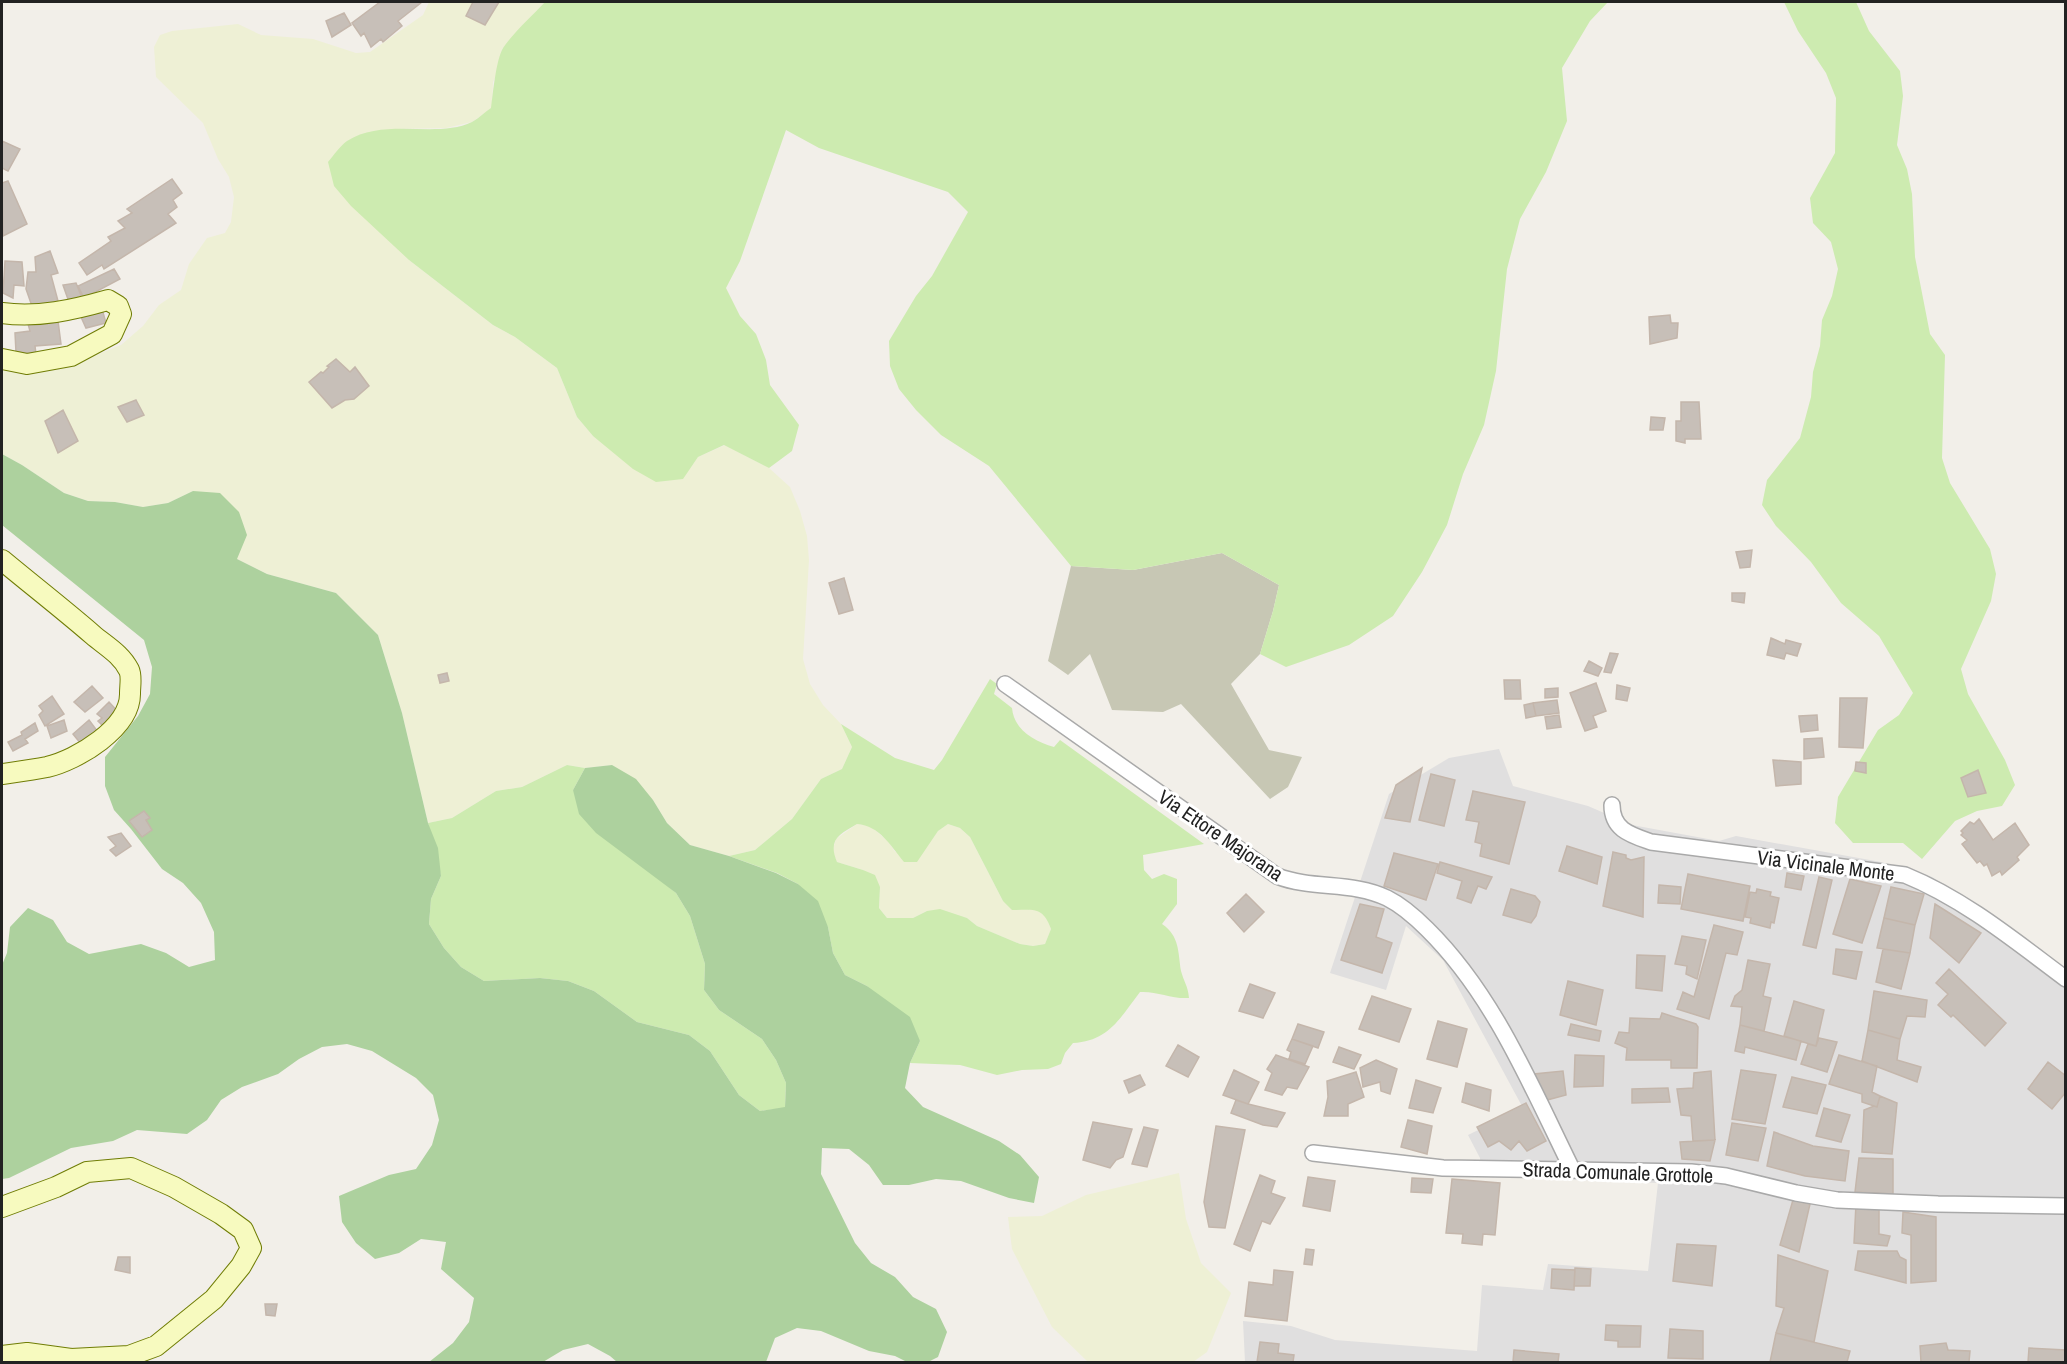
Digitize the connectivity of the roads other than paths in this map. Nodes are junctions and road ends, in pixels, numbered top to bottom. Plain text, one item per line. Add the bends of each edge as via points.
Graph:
1 (2, 313) edge
2 (2, 359) edge
3 (2, 560) edge
4 (1005, 684) dead end
5 (2, 774) edge
6 (1612, 805) dead end
7 (2066, 979) edge
8 (1313, 1153) dead end
9 (1572, 1169) junction
10 (2066, 1206) edge
11 (2, 1207) edge
12 (2, 1356) edge

1 - 2 street via 33,315 108,300 118,306 121,314 112,334 71,356 27,364
3 - 5 street via 115,651 130,671 130,700 122,719 110,731 76,756 48,767
4 - 9 street, Via Ettore Majorana via 1277,876 1291,882 1366,890 1404,908 1465,970 1512,1048
6 - 7 street, Via Vicinale Monte via 1612,815 1619,827 1652,842 1905,875 1938,890
8 - 9 street, Strada Comunale Grottole via 1443,1168
9 - 10 street, Strada Comunale Grottole via 1734,1177 1837,1200
11 - 12 street via 87,1172 131,1168 221,1214 243,1230 251,1248 214,1299 156,1346 129,1356

